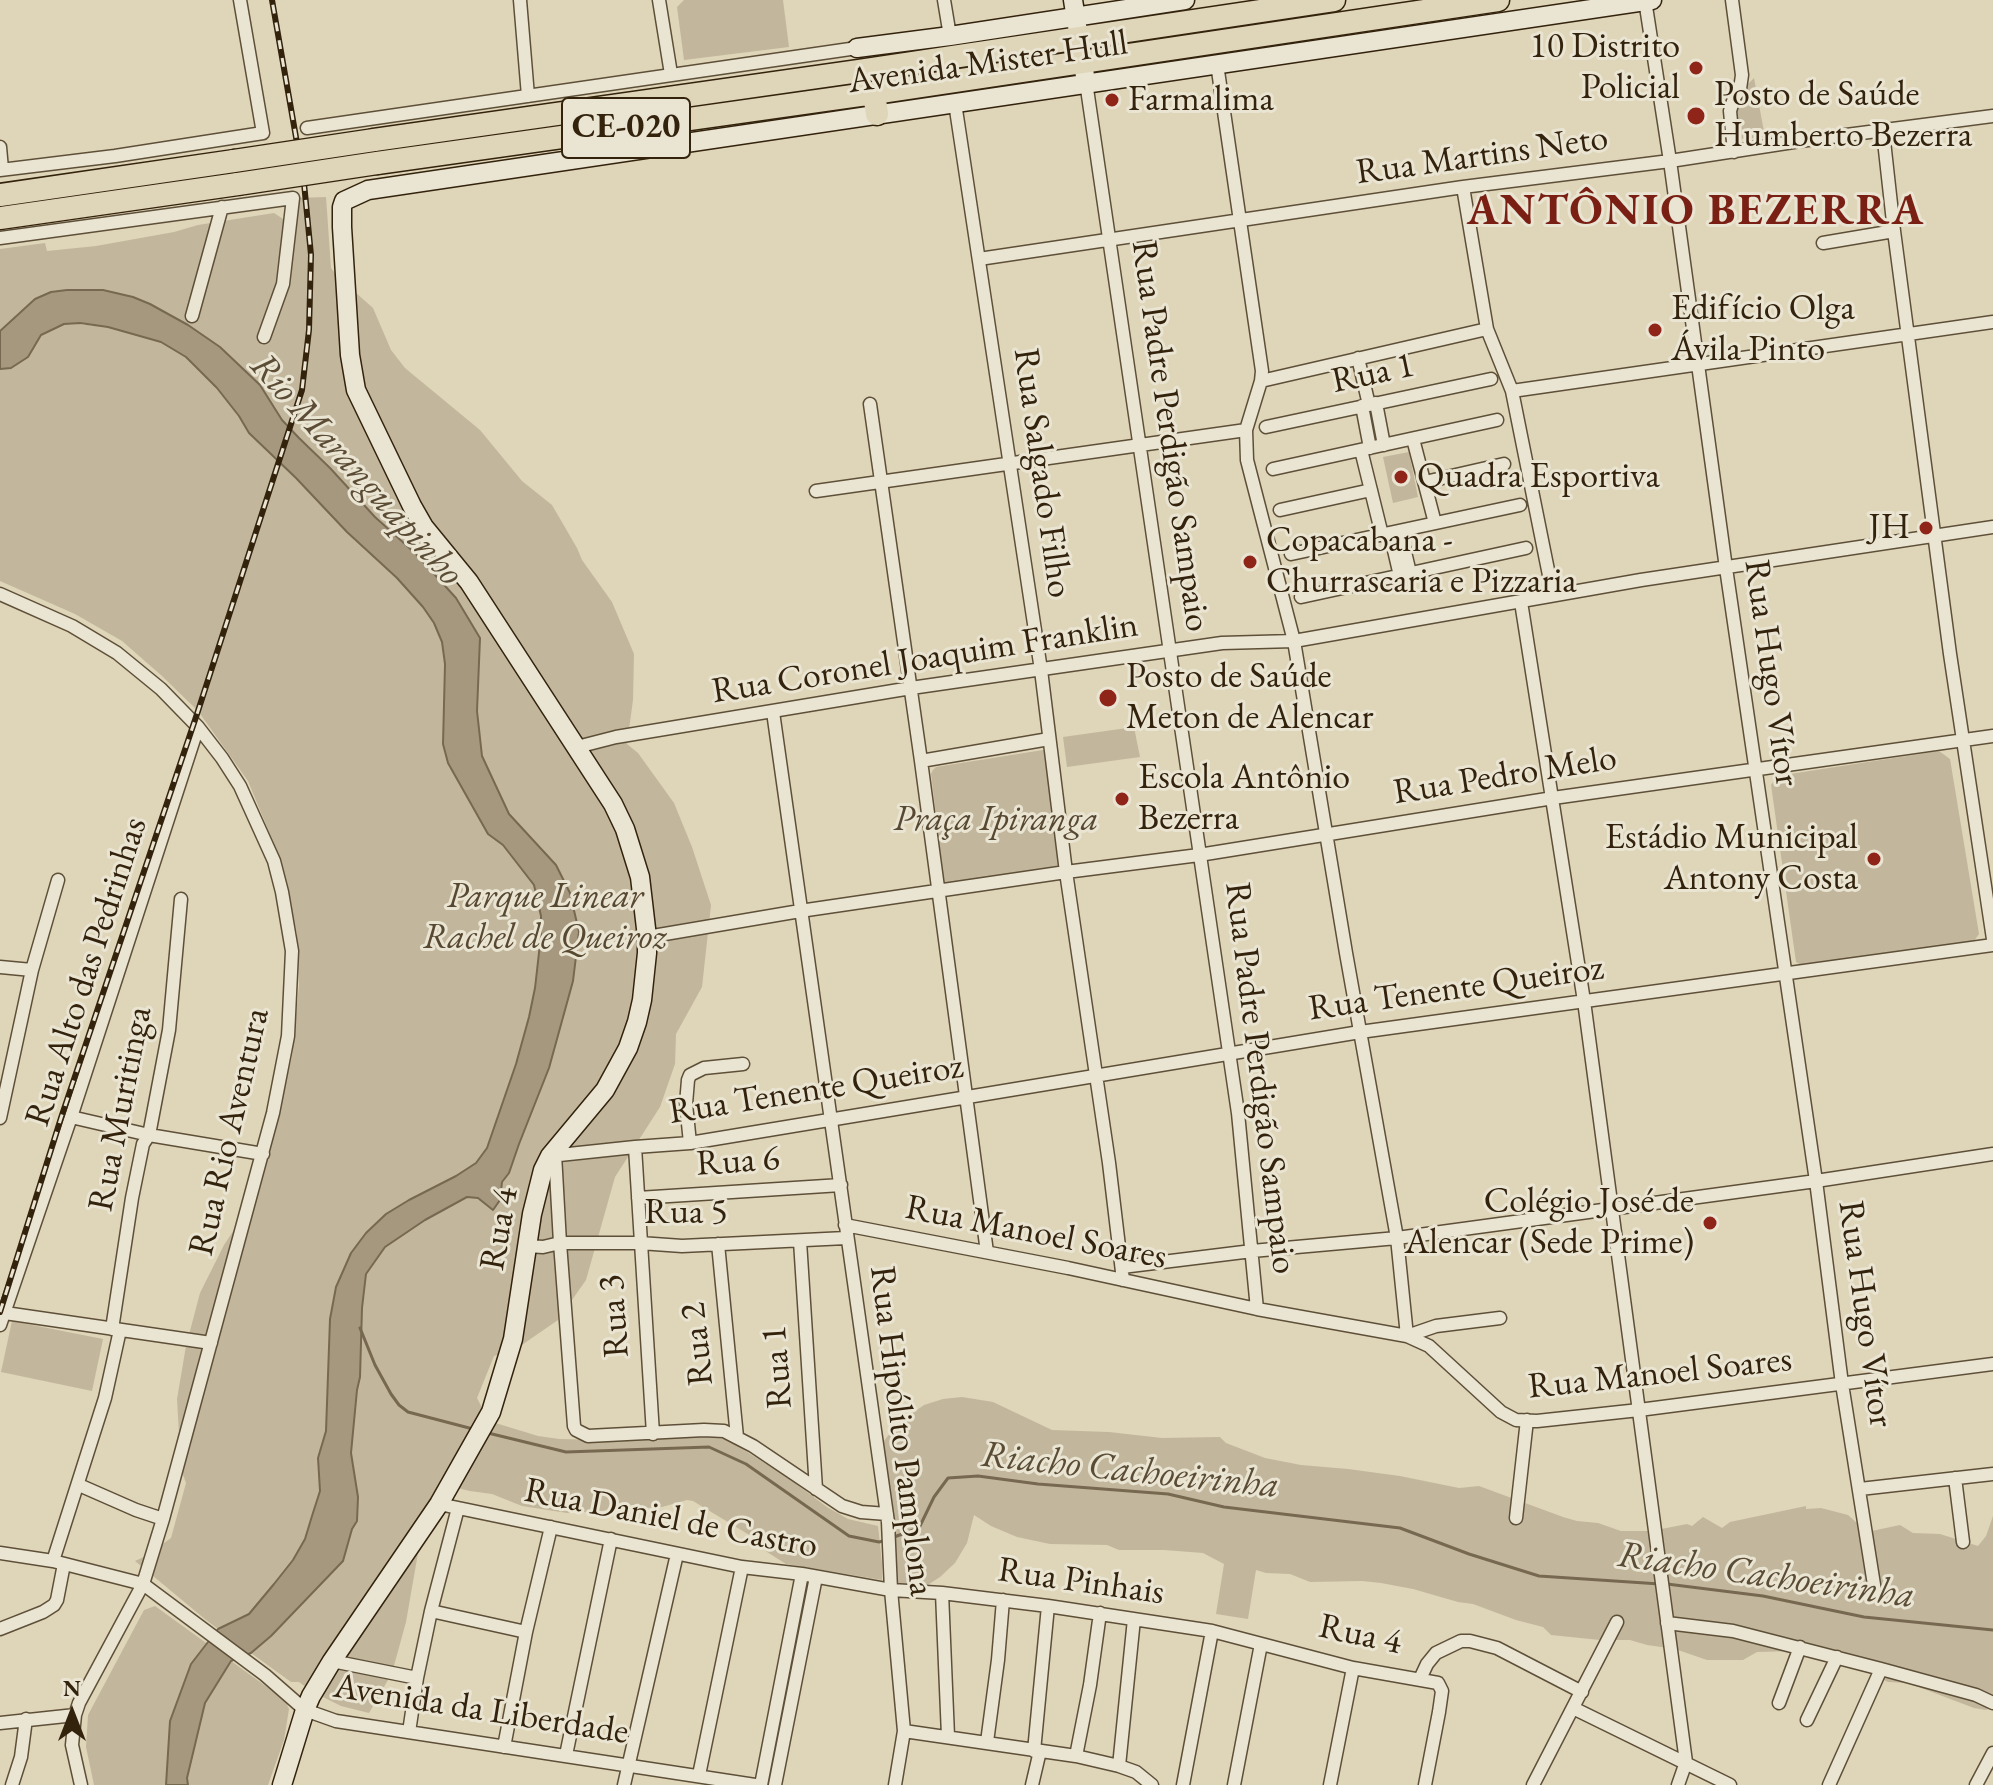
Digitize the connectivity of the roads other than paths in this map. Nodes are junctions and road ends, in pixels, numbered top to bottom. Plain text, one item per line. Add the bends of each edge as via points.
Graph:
1 (240, 0) edge
2 (520, 0) edge
3 (659, 0) edge
4 (944, 0) edge
5 (1185, 0) edge
6 (1334, 0) edge
7 (1498, 0) edge
8 (1646, 0) edge
9 (1652, 0) edge
10 (1732, 0) edge
11 (1209, 9) edge
12 (1076, 18) edge
13 (950, 36) junction
14 (1214, 41) junction
15 (858, 59) junction
16 (1217, 64) junction
17 (1084, 72) junction
18 (671, 74) junction
19 (528, 96) junction
20 (876, 103) junction
21 (955, 103) junction
22 (1993, 116) edge
23 (307, 128) dead end
24 (1883, 132) junction
25 (0, 147) edge
26 (1734, 152) junction
27 (1670, 161) junction
28 (1, 170) edge
29 (1463, 187) junction
30 (0, 195) edge
31 (222, 207) junction
32 (342, 207) joint
33 (0, 218) edge
34 (1241, 220) junction
35 (1894, 231) junction
36 (0, 238) edge
37 (1110, 240) junction
38 (1823, 243) dead end
39 (979, 259) junction
40 (192, 316) dead end
41 (1993, 322) edge
42 (1487, 329) junction
43 (1908, 334) junction
44 (264, 337) dead end
45 (1358, 358) junction
46 (1697, 364) junction
47 (1491, 379) dead end
48 (1261, 381) junction
49 (1512, 391) junction
50 (870, 404) dead end
51 (1369, 405) junction
52 (1497, 420) dead end
53 (1266, 427) dead end
54 (1246, 430) junction
55 (1413, 439) junction
56 (1139, 445) junction
57 (1384, 445) junction
58 (1365, 449) junction
59 (1011, 464) junction
60 (1504, 464) dead end
61 (1273, 469) dead end
62 (881, 482) junction
63 (1425, 482) junction
64 (1371, 490) junction
65 (816, 491) dead end
66 (1520, 505) dead end
67 (1280, 510) dead end
68 (1435, 523) junction
69 (1993, 527) edge
70 (1391, 533) junction
71 (1934, 536) junction
72 (1526, 548) dead end
73 (1291, 554) dead end
74 (1726, 568) junction
75 (1405, 574) junction
76 (0, 594) edge
77 (1553, 595) junction
78 (1301, 597) dead end
79 (1521, 602) junction
80 (1294, 641) junction
81 (1169, 652) junction
82 (1041, 670) junction
83 (911, 688) junction
84 (773, 712) junction
85 (198, 727) junction
86 (1993, 736) edge
87 (1049, 739) junction
88 (1962, 741) junction
89 (577, 747) junction
90 (921, 761) junction
91 (1755, 769) junction
92 (1553, 798) junction
93 (1328, 834) junction
94 (1199, 855) junction
95 (1066, 872) junction
96 (58, 880) dead end
97 (939, 891) junction
98 (181, 899) dead end
99 (800, 911) junction
100 (647, 937) junction
101 (1993, 942) edge
102 (0, 967) edge
103 (32, 970) junction
104 (1785, 973) junction
105 (1584, 1001) junction
106 (1360, 1032) junction
107 (1229, 1054) junction
108 (743, 1064) dead end
109 (1097, 1075) junction
110 (966, 1098) junction
111 (71, 1117) junction
112 (0, 1118) edge
113 (832, 1119) junction
114 (149, 1135) junction
115 (690, 1143) junction
116 (635, 1147) junction
117 (263, 1154) junction
118 (1993, 1154) edge
119 (552, 1155) junction
120 (1816, 1181) junction
121 (841, 1185) junction
122 (638, 1198) junction
123 (1612, 1209) junction
124 (846, 1232) junction
125 (1397, 1238) junction
126 (800, 1241) junction
127 (560, 1243) junction
128 (640, 1243) junction
129 (718, 1244) junction
130 (527, 1246) junction
131 (1252, 1251) junction
132 (987, 1252) junction
133 (1123, 1274) junction
134 (1257, 1309) junction
135 (1500, 1318) dead end
136 (2, 1319) edge
137 (116, 1330) junction
138 (1407, 1336) junction
139 (211, 1343) junction
140 (1993, 1364) edge
141 (1842, 1384) junction
142 (1639, 1410) junction
143 (1527, 1420) junction
144 (653, 1434) junction
145 (737, 1437) junction
146 (1993, 1474) edge
147 (1955, 1478) junction
148 (79, 1485) junction
149 (816, 1489) junction
150 (1860, 1489) junction
151 (448, 1506) junction
152 (887, 1518) junction
153 (1516, 1518) dead end
154 (163, 1519) junction
155 (551, 1527) junction
156 (611, 1539) junction
157 (1963, 1542) dead end
158 (0, 1553) edge
159 (677, 1554) junction
160 (59, 1563) junction
161 (742, 1567) junction
162 (802, 1574) junction
163 (816, 1577) junction
164 (143, 1584) junction
165 (891, 1590) junction
166 (1875, 1591) dead end
167 (942, 1593) junction
168 (1003, 1600) junction
169 (1048, 1606) junction
170 (431, 1611) junction
171 (1100, 1613) junction
172 (1134, 1619) junction
173 (1617, 1622) dead end
174 (1667, 1623) junction
175 (0, 1629) edge
176 (1212, 1631) junction
177 (526, 1632) junction
178 (1261, 1644) junction
179 (1800, 1647) junction
180 (1837, 1657) junction
181 (332, 1661) junction
182 (1353, 1668) junction
183 (1881, 1669) junction
184 (417, 1678) junction
185 (1420, 1679) junction
186 (1582, 1692) junction
187 (1779, 1703) dead end
188 (1993, 1703) edge
189 (1573, 1708) junction
190 (305, 1710) junction
191 (75, 1715) junction
192 (26, 1719) junction
193 (1807, 1720) dead end
194 (0, 1723) edge
195 (904, 1731) junction
196 (409, 1732) junction
197 (948, 1736) junction
198 (987, 1742) junction
199 (504, 1747) junction
200 (1037, 1751) junction
201 (1993, 1753) edge
202 (566, 1755) junction
203 (1076, 1756) junction
204 (1686, 1762) junction
205 (628, 1764) junction
206 (1119, 1766) junction
207 (699, 1775) junction
208 (12, 1785) edge
209 (81, 1785) edge
210 (282, 1785) edge
211 (624, 1785) edge
212 (758, 1785) edge
213 (775, 1785) edge
214 (895, 1785) edge
215 (1032, 1785) edge
216 (1152, 1785) edge
217 (1183, 1785) edge
218 (1234, 1785) edge
219 (1330, 1785) edge
220 (1425, 1785) edge
221 (1533, 1785) edge
222 (1678, 1785) edge
223 (1730, 1785) edge
224 (1829, 1785) edge
225 (1976, 1785) edge

1 - 28 street via 263,133
2 - 19 street
3 - 18 street
4 - 13 street
5 - 12 main road, Avenida Mister Hull
6 - 11 highway, Avenida Mister Hull / CE-020
7 - 14 highway, Avenida Mister Hull / CE-020
8 - 9 main road, Avenida Mister Hull
8 - 16 main road, Avenida Mister Hull
8 - 27 street, Rua Hugo Vítor
10 - 26 street via 1742,75 1730,111
11 - 12 highway, Avenida Mister Hull / CE-020
11 - 14 main road
12 - 13 main road, Avenida Mister Hull
12 - 15 highway, Avenida Mister Hull / CE-020
12 - 17 main road, Rua Padre Perdigão Sampaio
13 - 15 main road, Avenida Mister Hull
14 - 16 main road
14 - 17 highway, Avenida Mister Hull / CE-020
15 - 18 street, Avenida Mister Hull
15 - 30 highway, Avenida Mister Hull / CE-020, bridge via 374,140
16 - 17 main road, Avenida Mister Hull
16 - 34 street
17 - 20 highway, Avenida Mister Hull / CE-020
17 - 21 main road, Avenida Mister Hull
17 - 37 street, Rua Padre Perdigão Sampaio
18 - 19 street, Avenida Mister Hull
19 - 23 street, Avenida Mister Hull
20 - 21 main road, Avenida Mister Hull
20 - 32 main road, Avenida Mister Hull via 368,190 350,196
20 - 33 highway, Avenida Mister Hull / CE-020, bridge via 377,163
21 - 39 street, Rua Salgado Filho
22 - 24 street, Rua Martins Neto
24 - 26 street, Rua Martins Neto
24 - 35 street
25 - 28 street
26 - 27 street, Rua Martins Neto
27 - 29 street, Rua Martins Neto
27 - 46 street, Rua Hugo Vítor
29 - 34 street, Rua Martins Neto
29 - 42 street
31 - 36 street
31 - 40 street
31 - 44 street via 293,198 283,284
32 - 89 main road, Rua 4 via 350,355 360,400 424,527 469,582
34 - 37 street, Rua Martins Neto
34 - 48 street
35 - 38 street
35 - 43 street
37 - 39 street, Rua Martins Neto
37 - 56 street, Rua Padre Perdigão Sampaio
39 - 59 street, Rua Salgado Filho
41 - 43 street
42 - 45 street
42 - 49 street
43 - 46 street
43 - 71 street
45 - 48 street
45 - 51 street
46 - 49 street
46 - 74 street, Rua Hugo Vítor
47 - 51 street, Rua 1
48 - 54 street
49 - 77 street
50 - 62 street
51 - 53 street, Rua 1
51 - 57 street
51 - 58 street
52 - 55 street
54 - 56 street
54 - 80 street via 1247,460
55 - 57 street
55 - 63 street
56 - 59 street
56 - 81 street, Rua Padre Perdigão Sampaio
57 - 58 street
58 - 61 street
58 - 64 street
59 - 62 street
59 - 82 street, Rua Salgado Filho
60 - 63 street
62 - 65 street
62 - 83 street
63 - 68 street
64 - 67 street
64 - 70 street
66 - 68 street
68 - 70 street
69 - 71 street, Rua Coronel Joaquim Franklin
70 - 73 street
70 - 75 street
71 - 74 street, Rua Coronel Joaquim Franklin
71 - 88 street
72 - 75 street
74 - 77 street, Rua Coronel Joaquim Franklin
74 - 91 street, Rua Hugo Vítor
75 - 78 street
76 - 85 street, Rua Rio Aventura via 117,653
77 - 79 street, Rua Coronel Joaquim Franklin
79 - 80 street, Rua Coronel Joaquim Franklin
79 - 92 street
80 - 81 street, Rua Coronel Joaquim Franklin via 1222,643
80 - 93 street
81 - 82 street, Rua Coronel Joaquim Franklin
81 - 94 street, Rua Padre Perdigão Sampaio
82 - 83 street, Rua Coronel Joaquim Franklin
82 - 87 street, Rua Salgado Filho
83 - 84 street, Rua Coronel Joaquim Franklin
83 - 90 street
84 - 89 street, Rua Coronel Joaquim Franklin
84 - 99 street, Rua Hipólito Pamplona
85 - 111 street, Rua Alto das Pedrinhas
85 - 117 street, Rua Rio Aventura via 240,786 268,848 292,951 288,1036
86 - 88 street, Rua Pedro Melo
87 - 90 street
87 - 95 street, Rua Salgado Filho
88 - 91 street, Rua Pedro Melo
88 - 101 street
89 - 100 main road, Rua 4 via 625,829 640,877
90 - 97 street
91 - 92 street, Rua Pedro Melo
91 - 104 street, Rua Hugo Vítor
92 - 93 street, Rua Pedro Melo
92 - 105 street
93 - 94 street, Rua Pedro Melo
93 - 106 street
94 - 95 street, Rua Pedro Melo
94 - 107 street, Rua Padre Perdigão Sampaio
95 - 97 street, Rua Pedro Melo
95 - 109 street, Rua Salgado Filho
96 - 103 street
97 - 99 street, Rua Pedro Melo
97 - 110 street
98 - 114 street, Rua Muritinga via 169,1030
99 - 100 street, Rua Pedro Melo
99 - 113 street, Rua Hipólito Pamplona
100 - 119 main road, Rua 4 via 642,1000 628,1048 605,1090
101 - 104 street, Rua Tenente Queiroz
102 - 103 street
103 - 112 street
104 - 105 street, Rua Tenente Queiroz
104 - 120 street, Rua Hugo Vítor
105 - 106 street, Rua Tenente Queiroz
105 - 123 street
106 - 107 street, Rua Tenente Queiroz
106 - 125 street
107 - 109 street, Rua Tenente Queiroz
107 - 131 street, Rua Padre Perdigão Sampaio
108 - 115 street via 704,1068 690,1075
109 - 110 street, Rua Tenente Queiroz
109 - 133 street, Rua Salgado Filho
110 - 113 street, Rua Tenente Queiroz
110 - 132 street
111 - 114 street
111 - 136 street, Rua Alto das Pedrinhas
113 - 115 street, Rua Tenente Queiroz
113 - 121 street, Rua Hipólito Pamplona
114 - 117 street
114 - 137 street, Rua Muritinga via 132,1198
115 - 116 street, Rua Tenente Queiroz
116 - 119 street, Rua Tenente Queiroz
116 - 122 street, Rua 3
117 - 139 street, Rua Rio Aventura
118 - 120 street
119 - 127 street, Rua 4
119 - 130 main road, Rua 4 via 537,1191
120 - 123 street
120 - 141 street, Rua Hugo Vítor
121 - 122 street, Rua 6
121 - 124 street, Rua Hipólito Pamplona
122 - 128 street, Rua 3
123 - 125 street
123 - 142 street
124 - 126 street, Rua 5
124 - 132 street, Rua Manoel Soares
124 - 152 street, Rua Hipólito Pamplona
125 - 131 street
125 - 138 street
126 - 129 street, Rua 5
126 - 149 street, Rua 1
127 - 128 street, Rua 5
127 - 130 street, Rua 5
127 - 144 street, Rua 4 via 574,1426 588,1436
128 - 129 street, Rua 5
128 - 144 street, Rua 3
129 - 145 street, Rua 2
130 - 151 main road, Rua 4 via 519,1313 491,1412
131 - 133 street
131 - 134 street, Rua Padre Perdigão Sampaio
132 - 133 street, Rua Manoel Soares
133 - 134 street, Rua Manoel Soares
134 - 138 street, Rua Manoel Soares
135 - 138 street via 1436,1326
136 - 137 street
137 - 139 street
137 - 148 street, Rua Muritinga via 105,1398
138 - 143 street, Rua Manoel Soares via 1429,1346 1508,1417
139 - 154 street, Rua Rio Aventura
140 - 141 street, Rua Manoel Soares
141 - 142 street, Rua Manoel Soares
141 - 150 street, Rua Hugo Vítor
142 - 143 street, Rua Manoel Soares
142 - 174 street
143 - 153 street
144 - 145 street via 714,1430
145 - 149 street
146 - 147 street
147 - 150 street
147 - 157 street
148 - 154 street
148 - 160 street, Rua Muritinga
149 - 152 street via 842,1506
150 - 166 street, Rua Hugo Vítor
151 - 155 street, Rua Daniel de Castro
151 - 170 street
151 - 181 main road, Rua 4
152 - 165 street, Rua Hipólito Pamplona
154 - 164 street, Rua Rio Aventura
155 - 156 street, Rua Daniel de Castro
155 - 177 street
156 - 159 street, Rua Daniel de Castro
156 - 202 street
158 - 160 street
159 - 161 street, Rua Daniel de Castro
159 - 205 street
160 - 164 street
160 - 175 street, Rua Muritinga via 54,1605
161 - 162 street, Rua Daniel de Castro
161 - 207 street
162 - 163 street, Rua Daniel de Castro
162 - 212 street
163 - 165 street, Rua Daniel de Castro
163 - 213 street
164 - 190 street, Avenida da Liberdade
164 - 191 street, Rua Rio Aventura
165 - 167 street, Rua Pinhais
165 - 195 street, Rua Hipólito Pamplona
167 - 168 street, Rua Pinhais
167 - 197 street
168 - 169 street, Rua Pinhais
168 - 198 street
169 - 171 street, Rua Pinhais
169 - 200 street
170 - 177 street
170 - 184 street
171 - 172 street, Rua Pinhais
171 - 203 street
172 - 176 street, Rua Pinhais
172 - 206 street
173 - 186 street
174 - 179 street
174 - 204 street
176 - 178 street, Rua Pinhais
176 - 217 street
177 - 199 street
178 - 182 street, Rua 4
178 - 218 street
179 - 180 street
179 - 187 street
180 - 183 street
180 - 193 street
181 - 184 street
181 - 190 main road, Rua 4
182 - 185 street, Rua 4
182 - 219 street
183 - 188 street
183 - 224 street
184 - 196 street
185 - 186 street via 1436,1653 1470,1641 1497,1648
185 - 220 street, Rua 4 via 1438,1683 1442,1691
186 - 189 street
189 - 204 street
189 - 221 street
190 - 196 street, Avenida da Liberdade via 336,1721
190 - 210 main road, Rua 4
191 - 192 street
191 - 209 street, Rua Rio Aventura via 72,1745
192 - 194 street
192 - 208 street
195 - 197 street
195 - 214 street, Rua Hipólito Pamplona
196 - 199 street, Avenida da Liberdade
197 - 198 street
198 - 200 street
199 - 202 street, Avenida da Liberdade
200 - 203 street
200 - 215 street
201 - 225 street
202 - 205 street, Avenida da Liberdade
203 - 206 street
204 - 222 street
204 - 223 street
205 - 207 street, Avenida da Liberdade
205 - 211 street
206 - 216 street
207 - 212 street, Avenida da Liberdade

